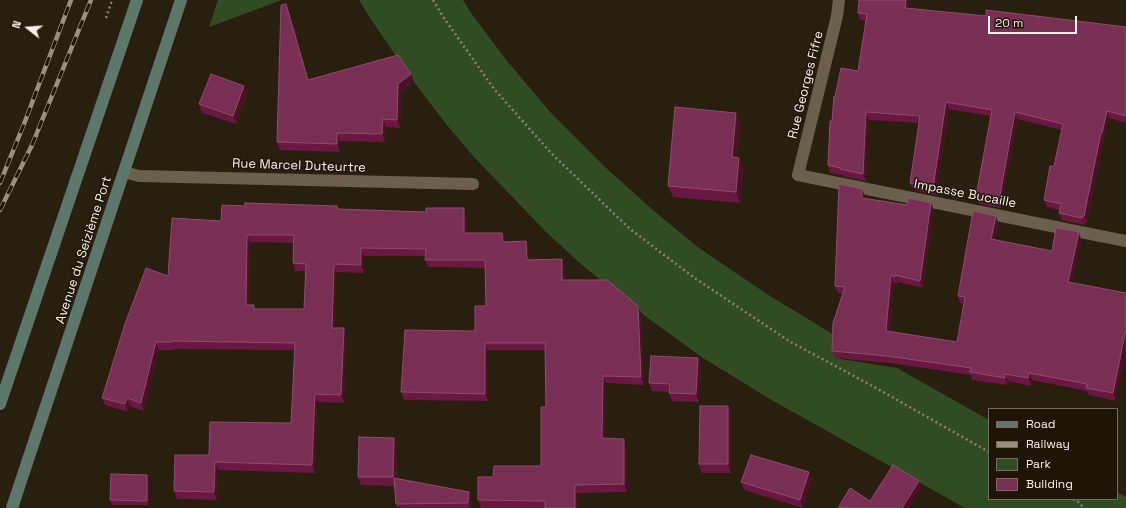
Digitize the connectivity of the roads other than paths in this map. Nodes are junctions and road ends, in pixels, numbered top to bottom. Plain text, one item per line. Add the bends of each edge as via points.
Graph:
1 (137, 0) edge
2 (181, 0) edge
3 (839, 0) edge
4 (124, 172) junction
5 (798, 176) joint
6 (473, 184) dead end
7 (1126, 241) edge
8 (0, 404) edge
9 (12, 508) edge

1 - 8 main road
2 - 4 main road, Avenue du Seizième Port
3 - 5 street, Rue Georges Fifre
4 - 6 street, Rue Marcel Duteurtre via 139,176
4 - 9 main road, Avenue du Seizième Port
5 - 7 street, Impasse Bucaille

